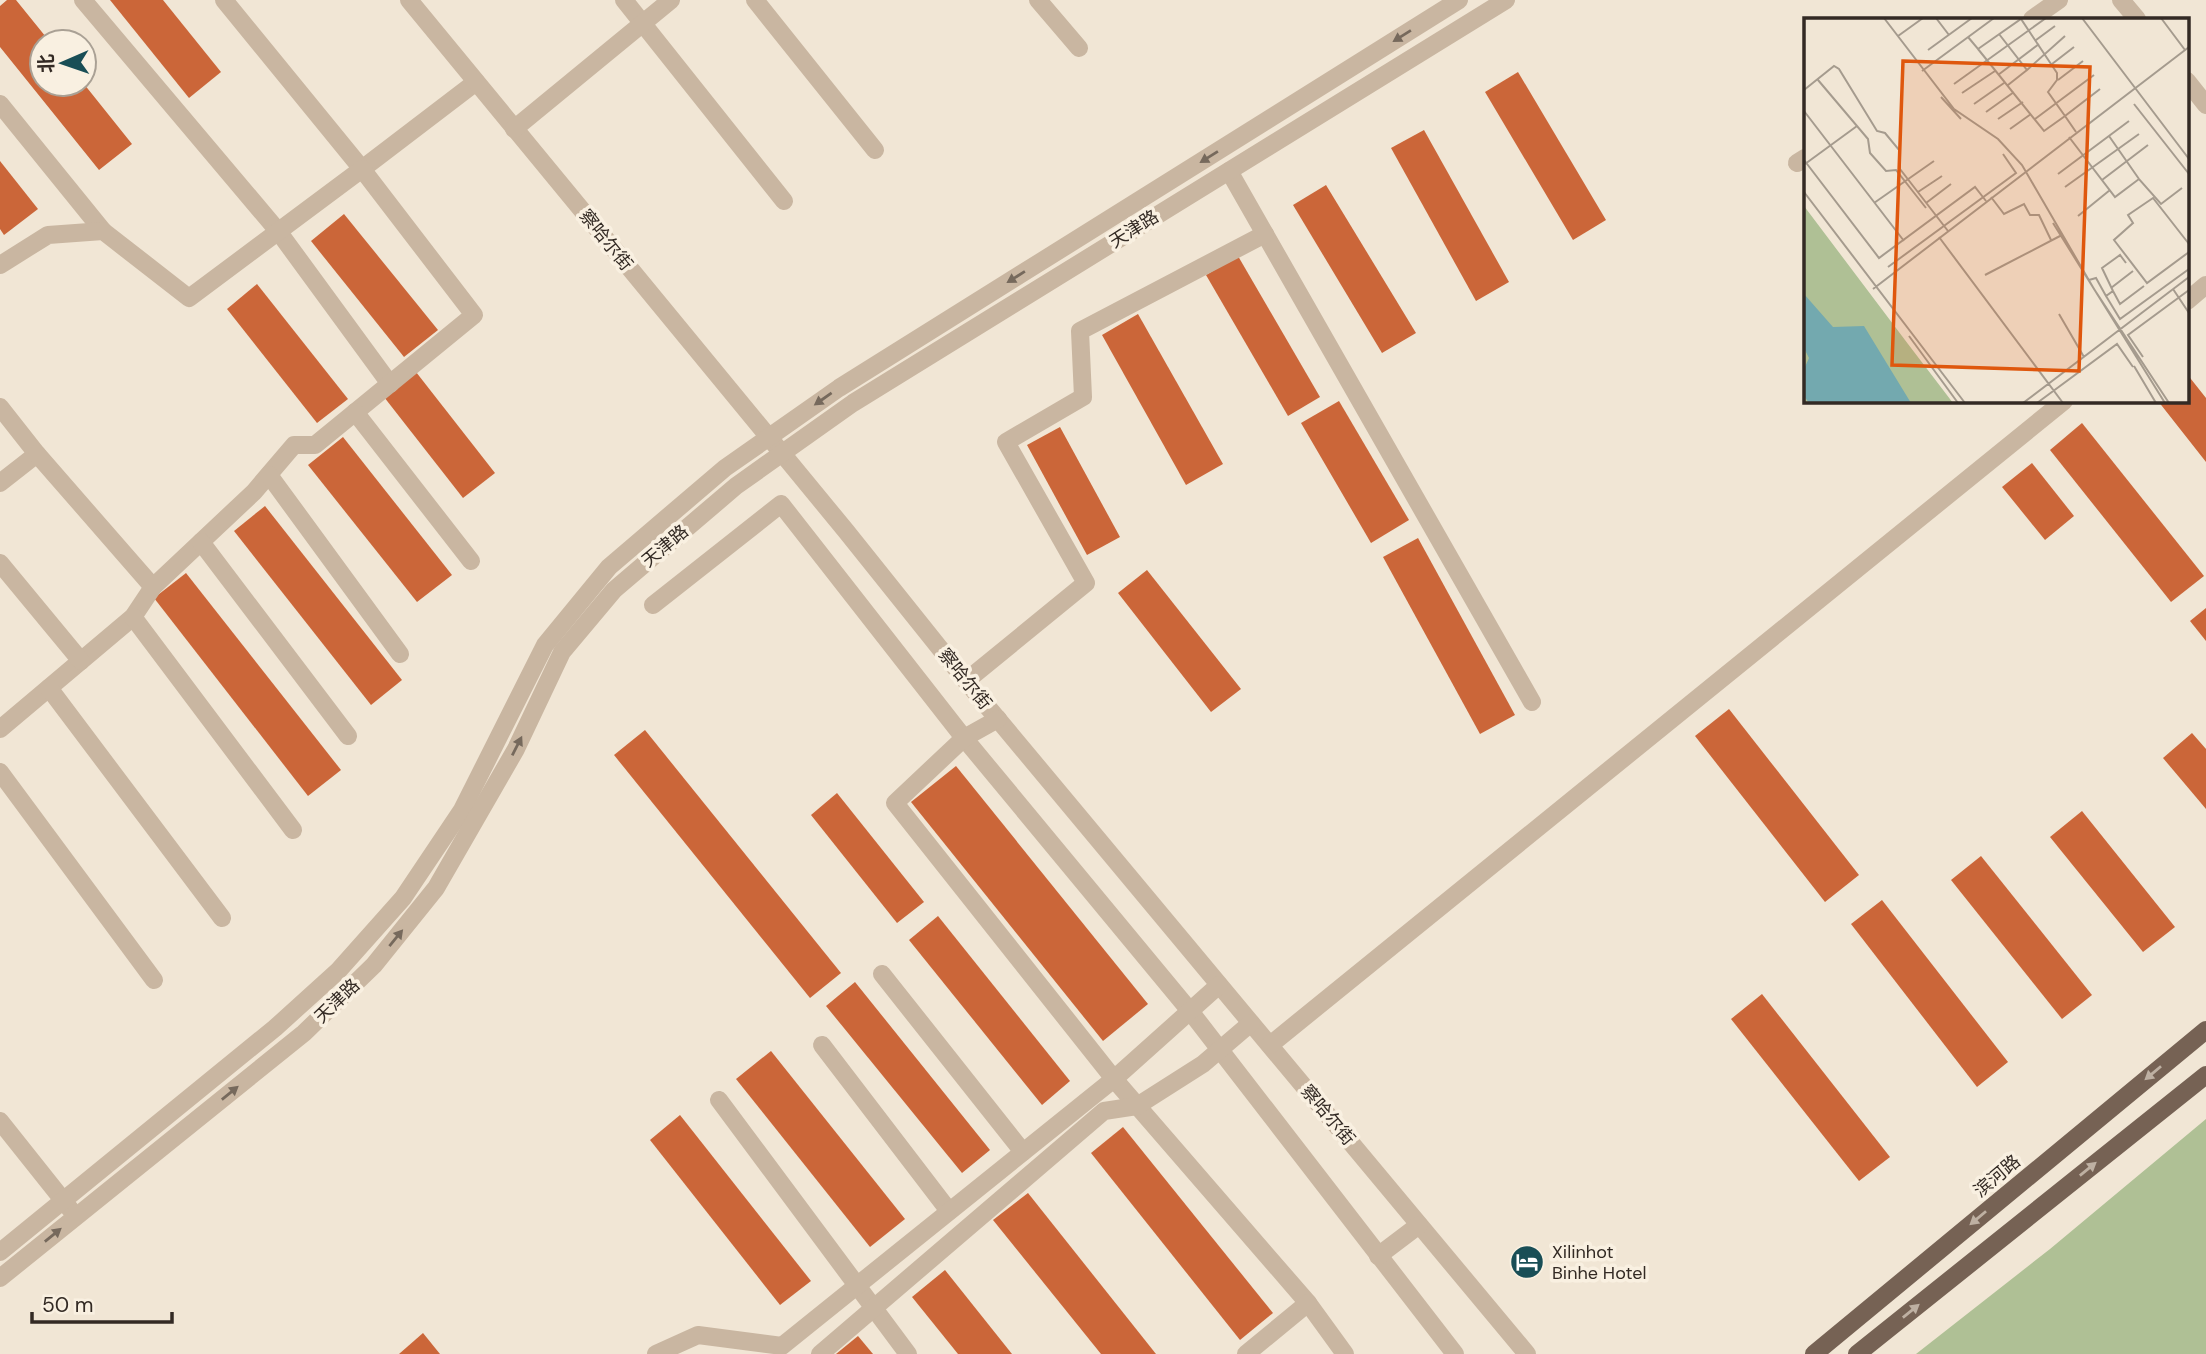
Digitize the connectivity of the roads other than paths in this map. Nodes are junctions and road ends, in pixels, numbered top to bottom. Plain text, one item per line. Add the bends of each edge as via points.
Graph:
1 (83, 0) edge
2 (223, 0) edge
3 (409, 0) edge
4 (624, 0) edge
5 (671, 0) edge
6 (755, 0) edge
7 (1038, 0) edge
8 (1460, 0) edge
9 (1506, 0) edge
10 (2059, 0) edge
11 (2121, 0) edge
12 (2033, 18) edge
13 (2136, 18) edge
14 (642, 23) junction
15 (1079, 48) dead end
16 (476, 82) junction
17 (2188, 82) edge
18 (0, 104) edge
19 (2206, 104) edge
20 (514, 129) junction
21 (875, 150) dead end
22 (362, 169) junction
23 (1229, 171) junction
24 (784, 201) dead end
25 (103, 231) junction
26 (278, 231) junction
27 (1265, 234) junction
28 (0, 265) edge
29 (2206, 285) edge
30 (2188, 300) edge
31 (390, 384) junction
32 (2063, 402) edge
33 (0, 407) edge
34 (355, 412) junction
35 (769, 437) junction
36 (37, 454) junction
37 (782, 454) junction
38 (269, 475) junction
39 (0, 483) edge
40 (201, 542) junction
41 (471, 561) dead end
42 (0, 563) edge
43 (153, 587) junction
44 (653, 605) dead end
45 (133, 617) junction
46 (400, 654) dead end
47 (81, 660) junction
48 (966, 681) junction
49 (49, 688) junction
50 (1532, 702) dead end
51 (998, 719) junction
52 (0, 729) edge
53 (348, 736) dead end
54 (964, 737) junction
55 (0, 772) edge
56 (293, 830) dead end
57 (222, 918) dead end
58 (882, 974) dead end
59 (154, 980) dead end
60 (1219, 985) junction
61 (1190, 1011) junction
62 (1251, 1023) junction
63 (2206, 1030) edge
64 (822, 1045) dead end
65 (1270, 1045) junction
66 (1219, 1051) junction
67 (2206, 1075) edge
68 (1114, 1079) junction
69 (719, 1100) dead end
70 (1138, 1106) junction
71 (0, 1121) edge
72 (1023, 1152) junction
73 (63, 1201) junction
74 (949, 1211) junction
75 (76, 1217) junction
76 (1419, 1224) junction
77 (0, 1252) edge
78 (1378, 1256) junction
79 (0, 1278) edge
80 (857, 1285) junction
81 (1308, 1303) junction
82 (874, 1308) junction
83 (656, 1354) edge
84 (820, 1354) edge
85 (908, 1354) edge
86 (1245, 1354) edge
87 (1345, 1354) edge
88 (1455, 1354) edge
89 (1527, 1354) edge
90 (1814, 1354) edge
91 (1857, 1354) edge

1 - 26 street
2 - 22 street
3 - 16 street, 察哈尔街
4 - 14 street
5 - 14 street
6 - 21 street
7 - 15 street
8 -> 35 street, 天津路 via 839,388
9 - 23 street, 天津路
10 - 12 street
11 - 13 street
14 - 20 street
14 - 24 street
16 - 20 street, 察哈尔街
16 - 22 street
17 - 19 street
18 - 25 street
20 - 35 street, 察哈尔街
22 - 26 street
22 - 31 street via 474,315
23 - 27 street
23 - 37 street, 天津路 via 853,403
25 - 26 street via 189,298
25 - 28 street via 48,235
26 - 31 street
27 - 48 street via 1080,331 1083,397 1006,442 1086,583
27 - 50 street
29 - 30 street
31 - 34 street
32 - 65 street
33 - 36 street
34 - 38 street via 315,445 294,445
34 - 41 street
35 - 37 street, 察哈尔街
35 - 73 street, 天津路 via 725,468 609,567 545,645 461,810 403,898 338,971
36 - 39 street
36 - 43 street
37 - 48 street, 察哈尔街
75 -> 37 street, 天津路 via 304,1033 374,965 436,888 516,749 562,652 614,590 736,486
38 - 40 street
38 - 46 street
40 - 43 street
40 - 53 street
42 - 47 street
43 - 45 street
44 - 54 street via 781,504
45 - 47 street
45 - 56 street
47 - 49 street
48 - 51 street, 察哈尔街
49 - 52 street
49 - 57 street
51 - 54 street
51 - 60 street, 察哈尔街
54 - 61 street
54 - 68 street via 895,803
55 - 59 street
58 - 72 street
60 - 61 street
60 - 62 street, 察哈尔街
61 - 66 street
61 - 68 street
62 - 65 street, 察哈尔街
62 - 66 street
63 -> 90 main road, 滨河路
64 - 74 street
65 - 76 street, 察哈尔街
66 - 70 street
66 - 78 street
91 -> 67 main road
68 - 70 street
68 - 72 street
69 - 80 street
70 - 81 street
70 - 82 street via 1104,1111
71 - 73 street
72 - 74 street
73 - 75 street
73 - 77 street, 天津路
74 - 80 street
79 -> 75 street, 天津路
76 - 78 street
76 - 89 street, 察哈尔街
78 - 88 street
80 - 82 street
80 - 83 street via 782,1346 698,1335
81 - 86 street
81 - 87 street
82 - 84 street
82 - 85 street

